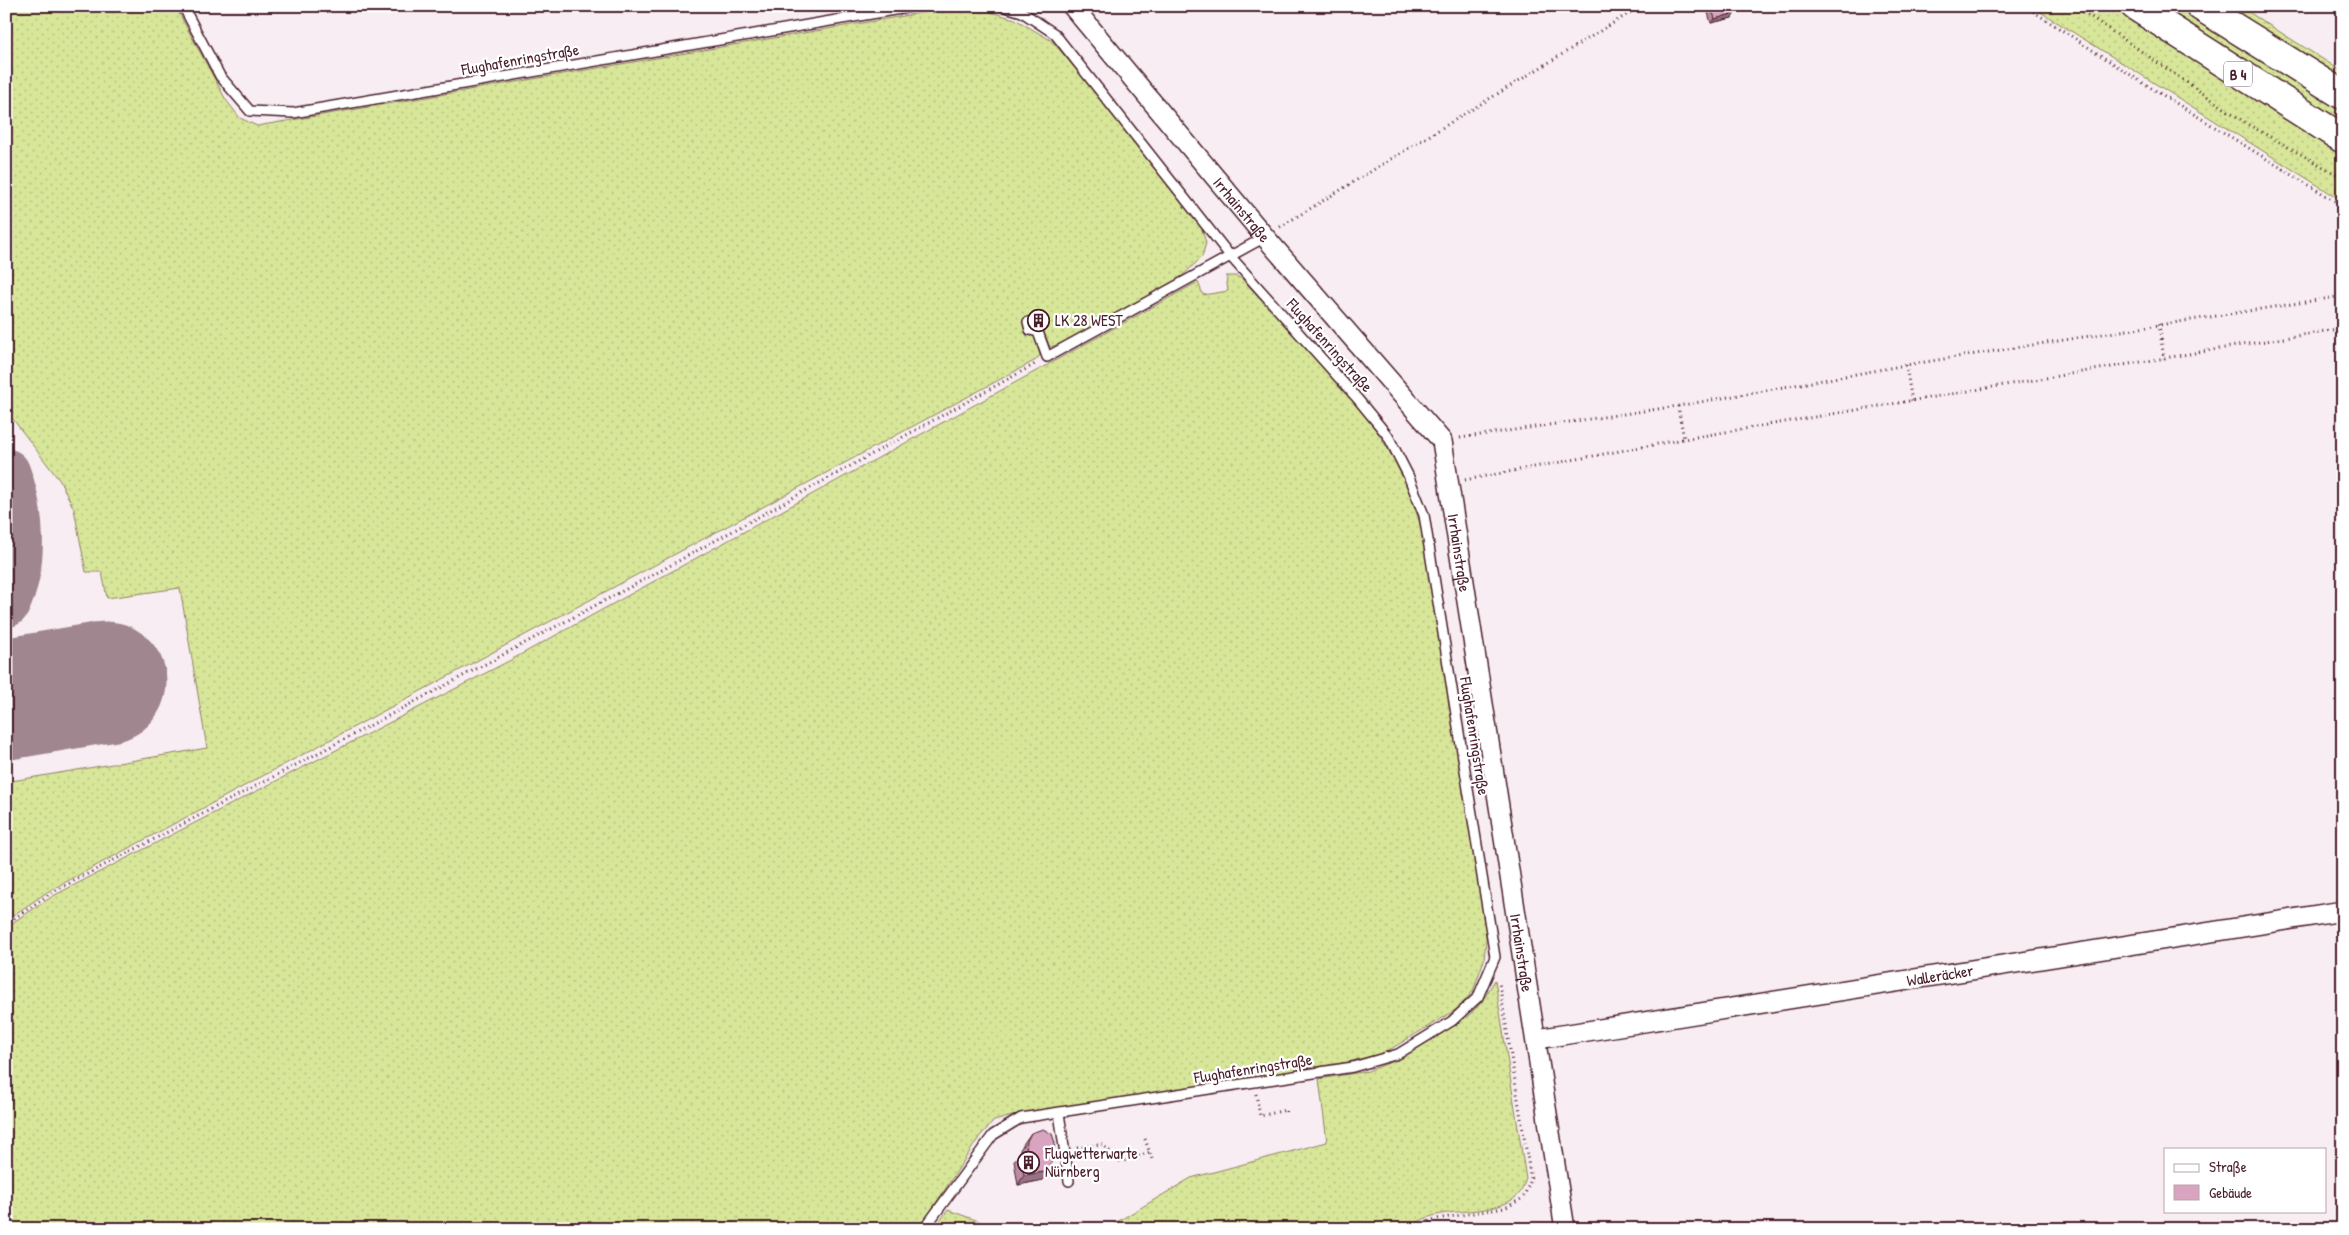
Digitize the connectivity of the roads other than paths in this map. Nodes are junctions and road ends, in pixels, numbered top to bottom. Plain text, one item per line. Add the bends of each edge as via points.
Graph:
1 (183, 6) edge
2 (918, 6) edge
3 (1002, 6) edge
4 (1072, 6) edge
5 (2134, 6) edge
6 (2200, 6) edge
7 (1023, 9) edge
8 (2343, 95) edge
9 (2343, 139) edge
10 (1265, 237) junction
11 (1232, 257) junction
12 (1028, 322) dead end
13 (2343, 911) edge
14 (1537, 1038) junction
15 (1059, 1113) junction
16 (1068, 1181) dead end
17 (924, 1229) edge
18 (1566, 1229) edge

1 - 2 lane, Flughafenringstraße via 220,76 250,111 293,112
3 - 7 lane, Flughafenringstraße
4 - 10 street, Irrhainstraße
5 - 9 main road, B 4
6 - 8 main road, B 4
7 - 11 lane, Flughafenringstraße via 1055,34
10 - 11 lane
10 - 14 street, Irrhainstraße via 1442,440
11 - 12 lane via 1047,357 1038,332 1030,330
11 - 15 lane, Flughafenringstraße via 1388,436 1424,516 1495,957 1478,997 1452,1021 1398,1054 1354,1067
13 - 14 street, Walleräcker
14 - 18 street, Irrhainstraße
15 - 16 lane
15 - 17 lane, Flughafenringstraße via 1021,1118 993,1134

